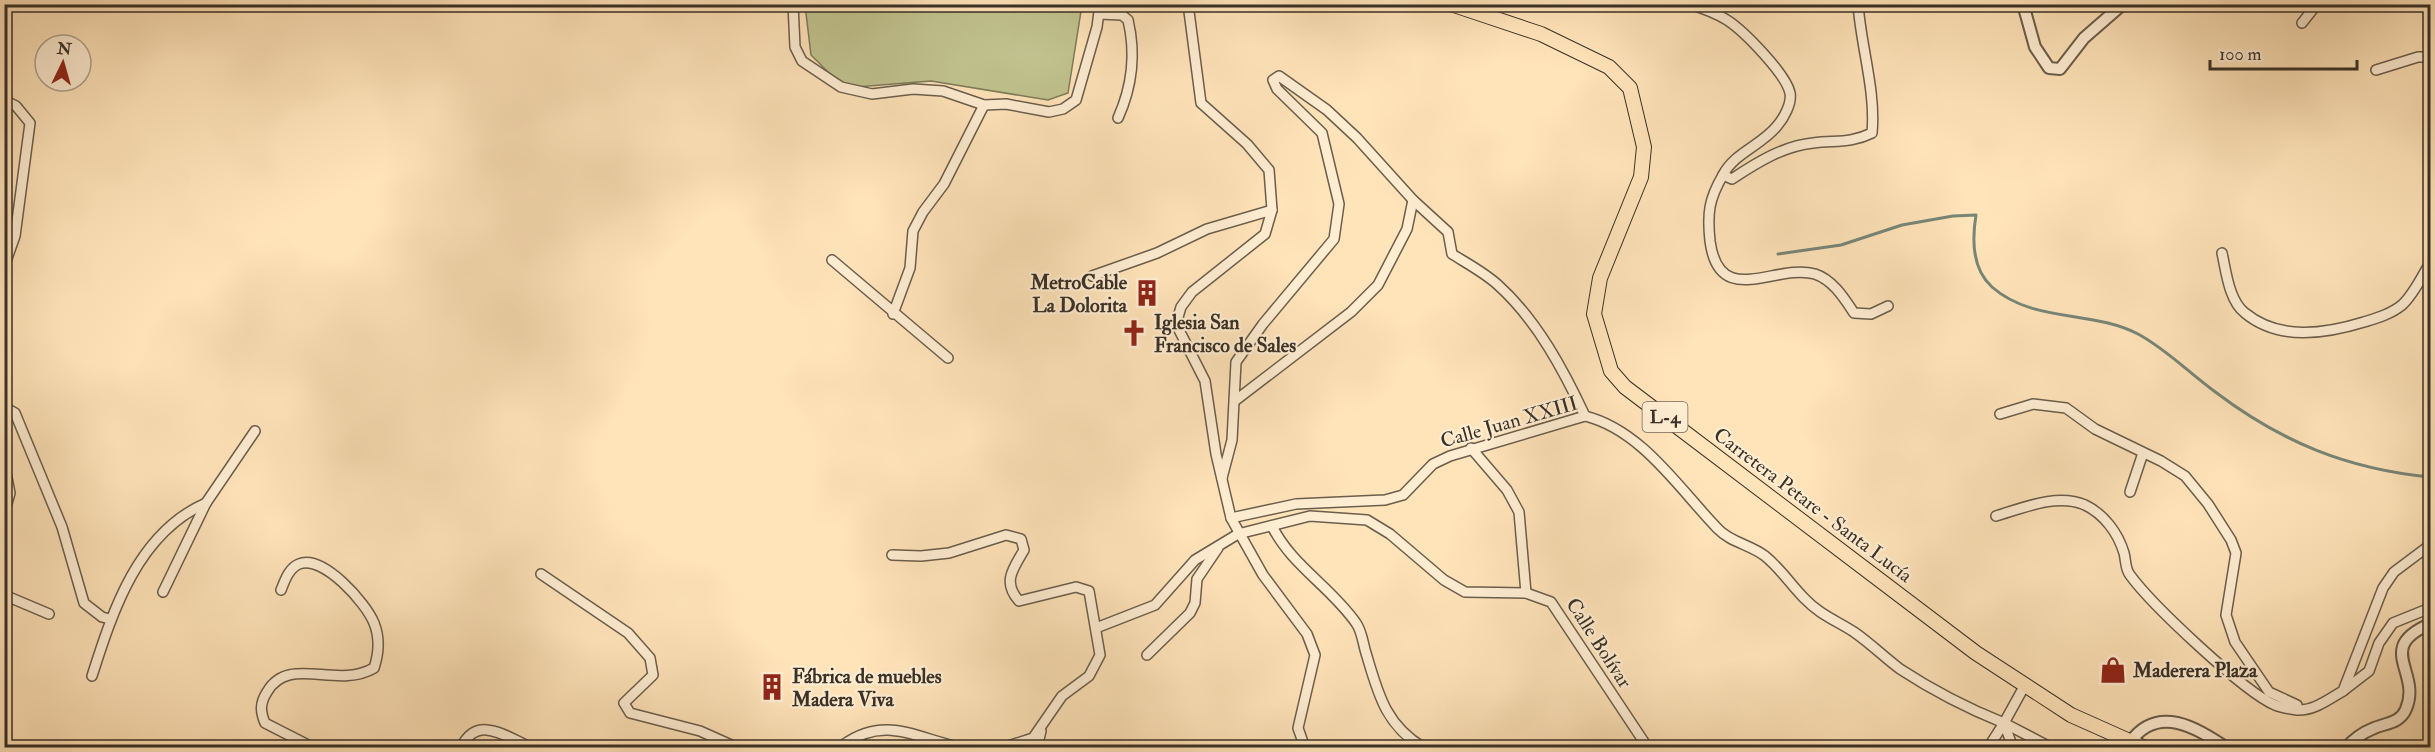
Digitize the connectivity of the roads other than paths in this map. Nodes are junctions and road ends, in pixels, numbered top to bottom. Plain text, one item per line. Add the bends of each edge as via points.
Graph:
1 (793, 4) edge
2 (1188, 4) edge
3 (1451, 4) edge
4 (1689, 4) edge
5 (1858, 4) edge
6 (2023, 4) edge
7 (2123, 4) edge
8 (2317, 4) edge
9 (1100, 9) edge
10 (2302, 22) dead end
11 (2430, 57) edge
12 (2376, 70) dead end
13 (4, 100) edge
14 (984, 105) junction
15 (1118, 118) dead end
16 (1723, 175) junction
17 (1413, 200) junction
18 (1272, 210) junction
19 (2222, 253) dead end
20 (832, 260) dead end
21 (2430, 262) edge
22 (4, 267) edge
23 (1092, 276) dead end
24 (1888, 306) dead end
25 (894, 314) junction
26 (948, 358) dead end
27 (1236, 400) junction
28 (4, 407) edge
29 (2000, 414) dead end
30 (1585, 416) junction
31 (255, 431) dead end
32 (1471, 448) junction
33 (2143, 453) junction
34 (4, 463) edge
35 (1221, 478) junction
36 (2130, 492) dead end
37 (206, 503) junction
38 (4, 514) edge
39 (1996, 516) dead end
40 (1231, 518) junction
41 (1272, 526) junction
42 (1238, 534) junction
43 (2430, 545) edge
44 (1220, 546) junction
45 (892, 555) dead end
46 (541, 574) dead end
47 (281, 590) dead end
48 (163, 592) dead end
49 (1526, 592) junction
50 (4, 595) edge
51 (2430, 608) edge
52 (49, 614) dead end
53 (110, 619) junction
54 (2430, 624) edge
55 (1096, 628) junction
56 (1147, 655) dead end
57 (92, 675) dead end
58 (2025, 685) junction
59 (2343, 691) junction
60 (2314, 707) junction
61 (2004, 723) junction
62 (1042, 726) junction
63 (2130, 742) junction
64 (314, 747) edge
65 (461, 747) edge
66 (493, 747) edge
67 (531, 747) edge
68 (738, 747) edge
69 (843, 747) edge
70 (963, 747) edge
71 (1002, 747) edge
72 (1037, 747) edge
73 (1305, 747) edge
74 (1424, 747) edge
75 (1648, 747) edge
76 (1988, 747) edge
77 (2013, 747) edge
78 (2052, 747) edge
79 (2145, 747) edge
80 (2227, 747) edge
81 (2346, 747) edge

1 - 14 street via 795,47 802,62 841,87 872,94 913,89 943,91
2 - 18 street via 1201,103 1247,144 1269,170
3 - 58 main road, Carretera Petare - Santa Lucía / L-4 via 1541,34 1609,67 1630,87 1644,147 1641,177 1600,278 1594,314 1611,371 1625,387 1874,576
4 - 16 street via 1737,27 1782,76 1790,91 1791,102 1778,126 1729,164
5 - 16 street via 1874,115 1872,133 1846,142 1812,143 1777,153 1732,179
6 - 7 street via 2035,47 2049,68 2060,69 2084,38
8 - 10 street
9 - 14 street via 1076,100 1049,112 1006,104
9 - 15 street via 1128,20 1132,38 1128,96
11 - 12 street
13 - 22 street via 16,106 30,123 15,236
14 - 25 street via 944,184 913,231 910,268
16 - 24 street via 1711,196 1708,221 1712,255 1718,269 1739,281 1816,274 1837,288 1854,313 1871,314
17 - 27 street via 1407,229 1378,285 1351,312
17 - 27 street via 1327,110 1280,76 1273,80 1277,89 1322,133 1339,204 1334,239 1236,362
17 - 30 street via 1448,232 1452,254 1498,285 1521,309 1557,362
18 - 23 street via 1207,229 1157,253
18 - 35 street via 1265,234 1192,292 1181,307 1176,324 1205,381
19 - 21 street via 2232,293 2244,313 2278,330 2310,333 2337,331 2385,315 2403,304
20 - 25 street
25 - 26 street
27 - 35 street via 1232,440
28 - 53 street via 15,413 62,527 84,603
29 - 33 street via 2026,405 2058,406
30 - 32 street, Calle Juan XXIII
30 - 61 street, Calle Juan XXIII via 1620,431 1667,470 1719,531 1763,555 1828,618 1854,632 1901,669 1972,710
31 - 37 street
32 - 40 street, Calle Juan XXIII via 1433,464 1403,495 1296,504
32 - 49 street via 1507,490 1519,512
33 - 36 street
33 - 60 street via 2184,476 2231,540 2236,562 2227,622 2250,667 2275,696
34 - 38 street via 10,493
35 - 40 street
37 - 48 street
37 - 53 street via 183,513 142,557
39 - 60 street via 2058,502 2078,502 2093,510 2107,521 2120,543 2130,576 2239,681 2276,705 2300,710
40 - 42 street
41 - 42 street, Calle Bolívar
41 - 49 street, Calle Bolívar via 1311,516 1367,520 1465,592
41 - 74 street via 1281,545 1358,625 1384,711
42 - 44 street
42 - 73 street via 1306,634 1315,655 1298,728
43 - 59 street via 2394,572 2383,588
44 - 55 street via 1195,560 1155,605
44 - 56 street via 1197,579 1190,614
45 - 55 street via 949,553 1006,535 1021,539 1024,550 1008,581 1010,591 1019,601 1076,588 1089,591
46 - 68 street via 628,633 650,658 653,675 624,703 630,713 700,731
47 - 64 street via 288,574 299,564 312,562 326,567 364,605 374,624 379,652 374,668 362,675 345,677 285,673 273,680 262,700 265,723
49 - 75 street, Calle Bolívar via 1551,602
50 - 52 street
51 - 59 street via 2393,623 2379,643 2369,671
53 - 57 street
54 - 81 street via 2409,635 2403,643 2406,711 2394,722 2364,733
55 - 62 street via 1100,655 1089,676 1062,696
58 - 61 street
58 - 63 main road, Carretera Petare - Santa Lucía / L-4 via 2071,715
59 - 60 street
61 - 76 street
61 - 77 street
61 - 78 street, Calle Juan XXIII
62 - 71 street via 1033,738
62 - 72 street
63 - 79 main road, Carretera Petare - Santa Lucía / L-4
63 - 80 street via 2146,725 2169,722 2203,732
65 - 67 street via 475,730 486,729
66 - 67 street
69 - 70 street via 872,729 904,731

